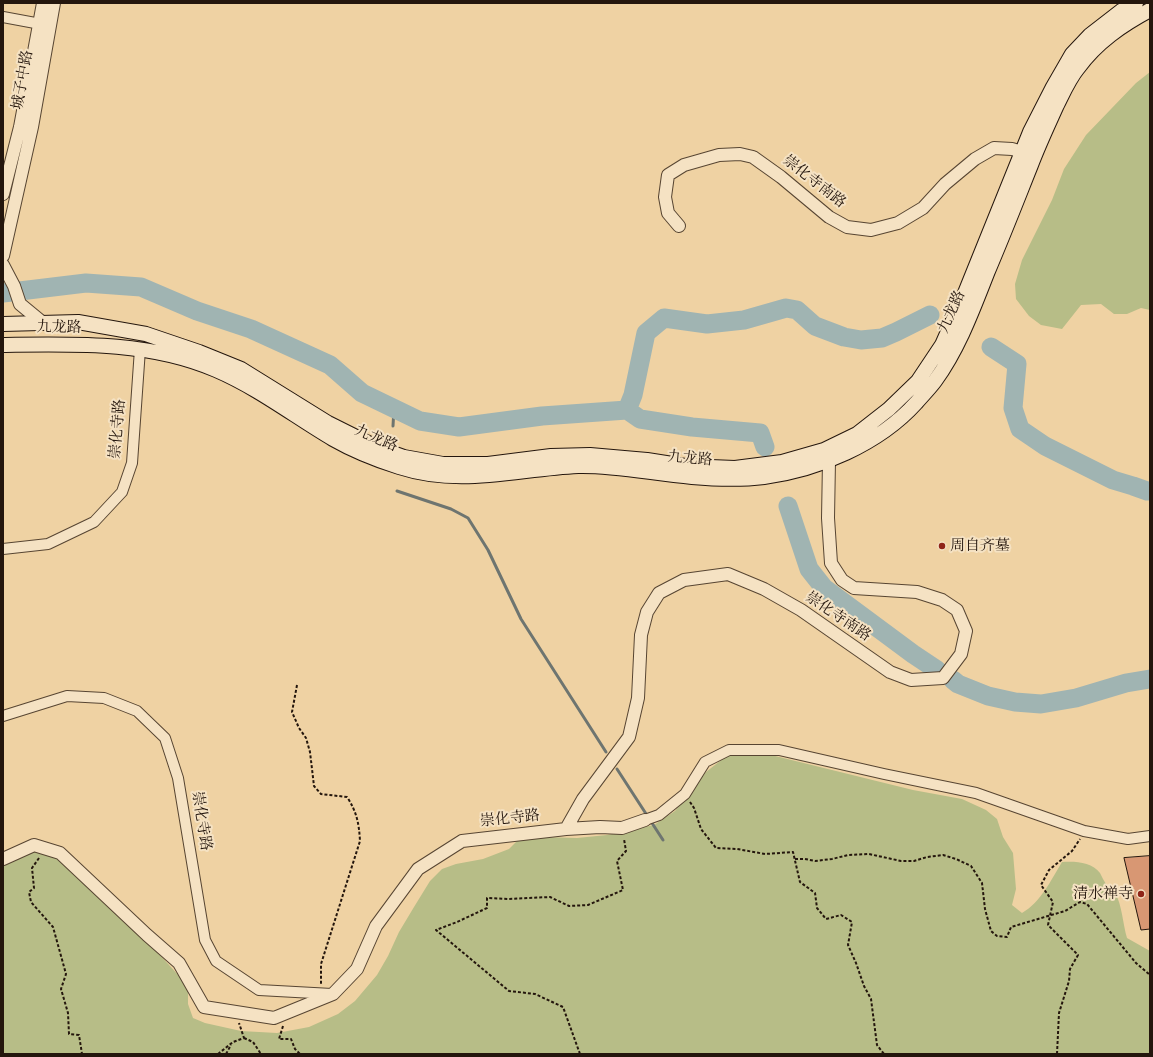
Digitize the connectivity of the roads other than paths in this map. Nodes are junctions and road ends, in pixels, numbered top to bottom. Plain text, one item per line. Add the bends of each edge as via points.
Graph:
1 (43, 3) edge
2 (54, 3) edge
3 (1136, 3) edge
4 (1150, 10) edge
5 (3, 17) edge
6 (44, 25) junction
7 (1022, 152) junction
8 (3, 194) edge
9 (679, 226) dead end
10 (3, 256) edge
11 (3, 265) edge
12 (43, 323) junction
13 (3, 324) edge
14 (3, 345) edge
15 (140, 349) junction
16 (830, 461) junction
17 (3, 549) edge
18 (3, 716) edge
19 (649, 819) joint
20 (566, 829) junction
21 (1150, 836) edge
22 (3, 859) edge
23 (333, 994) junction

1 - 6 street, 城子中路
2 - 6 street, 城子中路
3 - 7 main road, 九龙路 via 1090,35 1072,54
4 - 16 main road, 九龙路 via 1103,40 1077,69 1042,137 973,309 953,352 934,382 910,409 886,430
5 - 6 street
6 - 8 street, 城子中路
6 - 10 street, 城子中路 via 32,127
7 - 9 street, 崇化寺南路 via 994,148 975,159 945,184 922,208 898,223 870,230 847,227 829,217 781,176 753,157 740,154 718,156 684,165 668,176 665,197 668,213
7 - 12 main road, 九龙路 via 944,338 918,381 889,409 857,434 824,450 782,462 735,468 590,455 551,456 488,464 443,464 404,457 376,447 328,423 241,369 199,352 146,334 78,322
11 - 12 street via 20,304
12 - 13 main road, 九龙路
14 - 15 main road, 九龙路 via 70,344
15 - 16 main road, 九龙路 via 175,356 216,370 256,390 334,439 365,455 430,475 485,476 576,466 603,466 689,477 755,478 801,470
15 - 17 street, 崇化寺路 via 132,463 122,492 94,522 48,544
16 - 20 street, 崇化寺南路 via 830,563 842,580 854,588 917,592 942,600 957,610 966,631 961,654 943,678 911,680 890,672 801,610 764,589 728,574 684,580 659,593 647,612 641,635 638,698 629,737 583,798
18 - 23 street, 崇化寺路 via 67,696 104,698 137,711 165,738 178,778 205,940 216,961 260,990
19 - 20 street, 崇化寺路 via 622,828
19 - 21 street via 659,816 684,794 705,762 729,750 779,750 976,793 1084,831 1128,840
20 - 23 street, 崇化寺路 via 462,841 418,869 376,926 357,969
22 - 23 street, 崇化寺路 via 34,845 60,853 179,963 204,1007 274,1018

